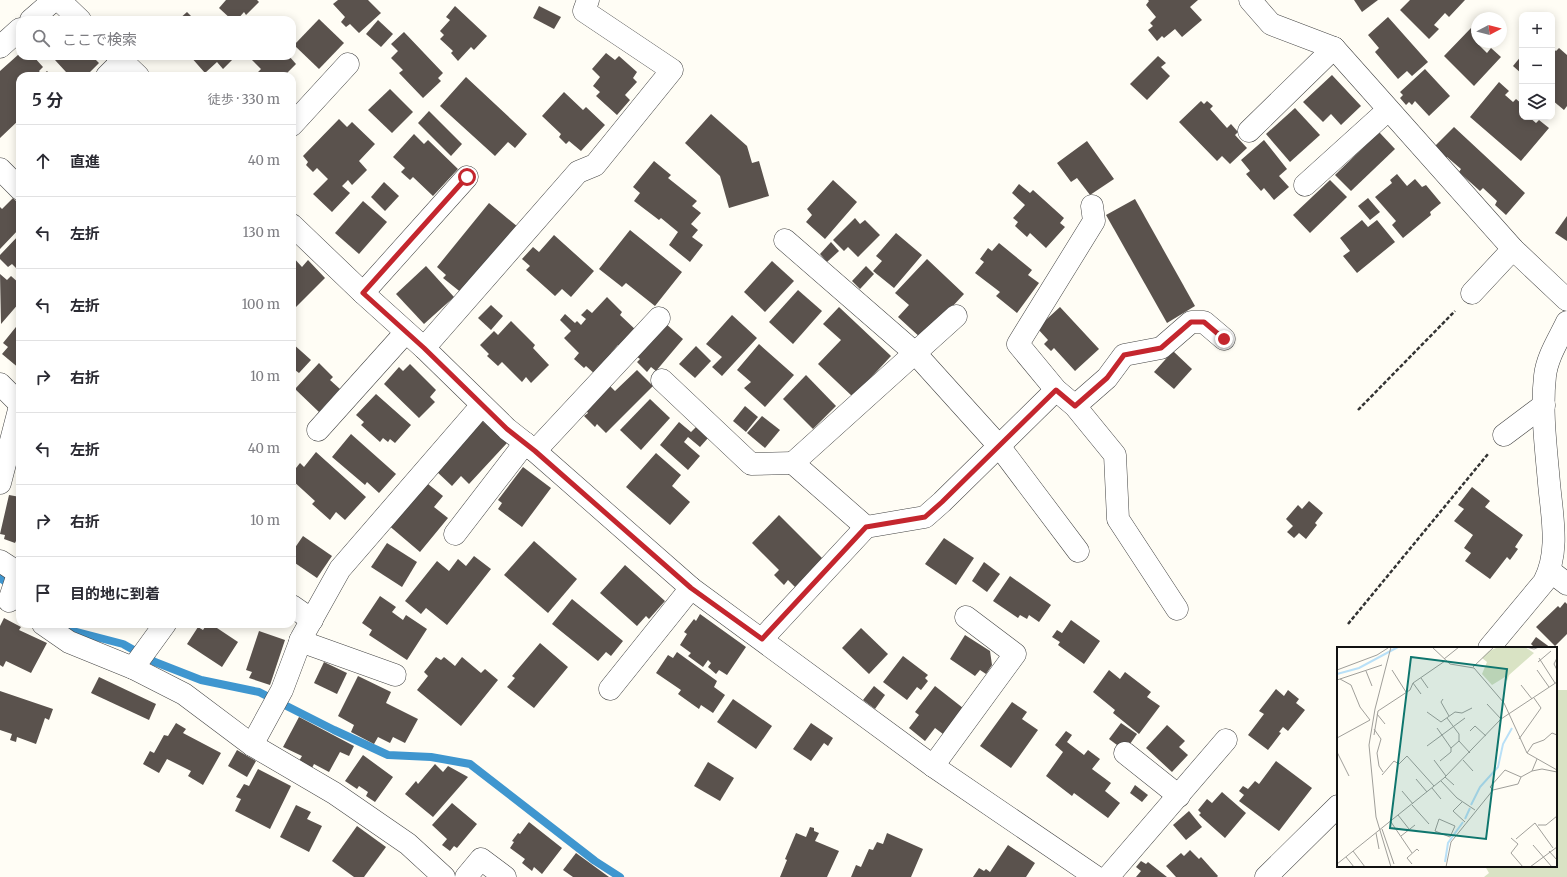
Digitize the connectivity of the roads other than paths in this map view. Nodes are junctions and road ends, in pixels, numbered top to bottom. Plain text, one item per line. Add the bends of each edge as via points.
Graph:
1 (54, 0) edge
2 (59, 0) edge
3 (588, 0) edge
4 (1250, 0) edge
5 (36, 16) edge
6 (76, 16) edge
7 (16, 33) edge
8 (0, 47) edge
9 (1334, 48) junction
10 (119, 60) edge
11 (122, 60) edge
12 (348, 64) dead end
13 (110, 72) edge
14 (134, 72) edge
15 (1388, 110) junction
16 (296, 121) edge
17 (1249, 131) dead end
18 (467, 177) dead end
19 (1305, 185) dead end
20 (1092, 206) dead end
21 (296, 229) edge
22 (785, 240) dead end
23 (1513, 249) junction
24 (363, 293) junction
25 (1472, 293) road end
26 (1567, 300) edge
27 (956, 316) dead end
28 (659, 318) dead end
29 (1567, 322) edge
30 (406, 332) junction
31 (1224, 339) dead end
32 (424, 348) junction
33 (915, 353) junction
34 (662, 380) dead end
35 (0, 384) edge
36 (1056, 390) junction
37 (16, 401) edge
38 (482, 405) junction
39 (1544, 405) junction
40 (1075, 406) junction
41 (16, 421) edge
42 (318, 430) dead end
43 (1504, 435) road end
44 (999, 446) junction
45 (530, 447) junction
46 (793, 463) junction
47 (0, 483) edge
48 (866, 527) junction
49 (455, 534) dead end
50 (1078, 551) dead end
51 (0, 561) edge
52 (1550, 571) junction
53 (16, 572) edge
54 (16, 583) edge
55 (1567, 584) edge
56 (691, 588) junction
57 (10, 600) edge
58 (296, 609) edge
59 (1177, 609) dead end
60 (966, 617) dead end
61 (312, 620) junction
62 (49, 628) edge
63 (159, 632) edge
64 (762, 639) junction
65 (300, 641) junction
66 (1490, 647) edge
67 (136, 665) junction
68 (395, 675) dead end
69 (610, 689) dead end
70 (1226, 740) dead end
71 (252, 745) junction
72 (1125, 753) dead end
73 (933, 766) junction
74 (1179, 796) junction
75 (1337, 807) edge
76 (444, 877) edge
77 (466, 877) edge
78 (506, 877) edge
79 (1096, 877) edge
80 (1108, 877) edge
81 (1266, 877) edge

1 - 5 street
2 - 6 street
3 - 32 street via 584,11 672,70 595,165 578,172
4 - 9 street via 1271,24
7 - 8 street
9 - 15 street
9 - 17 street
10 - 13 street
11 - 14 street
12 - 16 street
15 - 19 street
15 - 23 street
18 - 24 street
20 - 36 street via 1094,221 1018,344
21 - 24 street
22 - 33 street
23 - 25 street
23 - 26 street
24 - 30 street
27 - 33 street
28 - 45 street
29 - 39 street via 1545,374
30 - 32 street
30 - 42 street
31 - 40 street via 1204,322 1191,322 1161,348 1124,355 1107,378
32 - 38 street
33 - 44 street
33 - 46 street
34 - 46 street via 751,464
35 - 37 street
36 - 40 street
36 - 44 street
38 - 45 street
38 - 61 street via 340,569
39 - 43 street
39 - 52 street via 1554,544
40 - 59 street via 1115,454 1118,519
41 - 47 street
44 - 48 street via 925,517
44 - 50 street
45 - 49 street
45 - 56 street
46 - 48 street
48 - 64 street
51 - 53 street
52 - 55 street
52 - 66 street via 1544,582
54 - 57 street
56 - 64 street
56 - 69 street
58 - 61 street
60 - 73 street via 1015,654
61 - 65 street
62 - 67 street via 69,642
63 - 67 street
64 - 73 street
65 - 68 street
65 - 71 street via 278,698
67 - 71 street via 184,694
70 - 74 street
71 - 76 street via 334,793 408,844
72 - 74 street
73 - 79 street
74 - 80 street
75 - 81 street
77 - 78 street via 481,859

